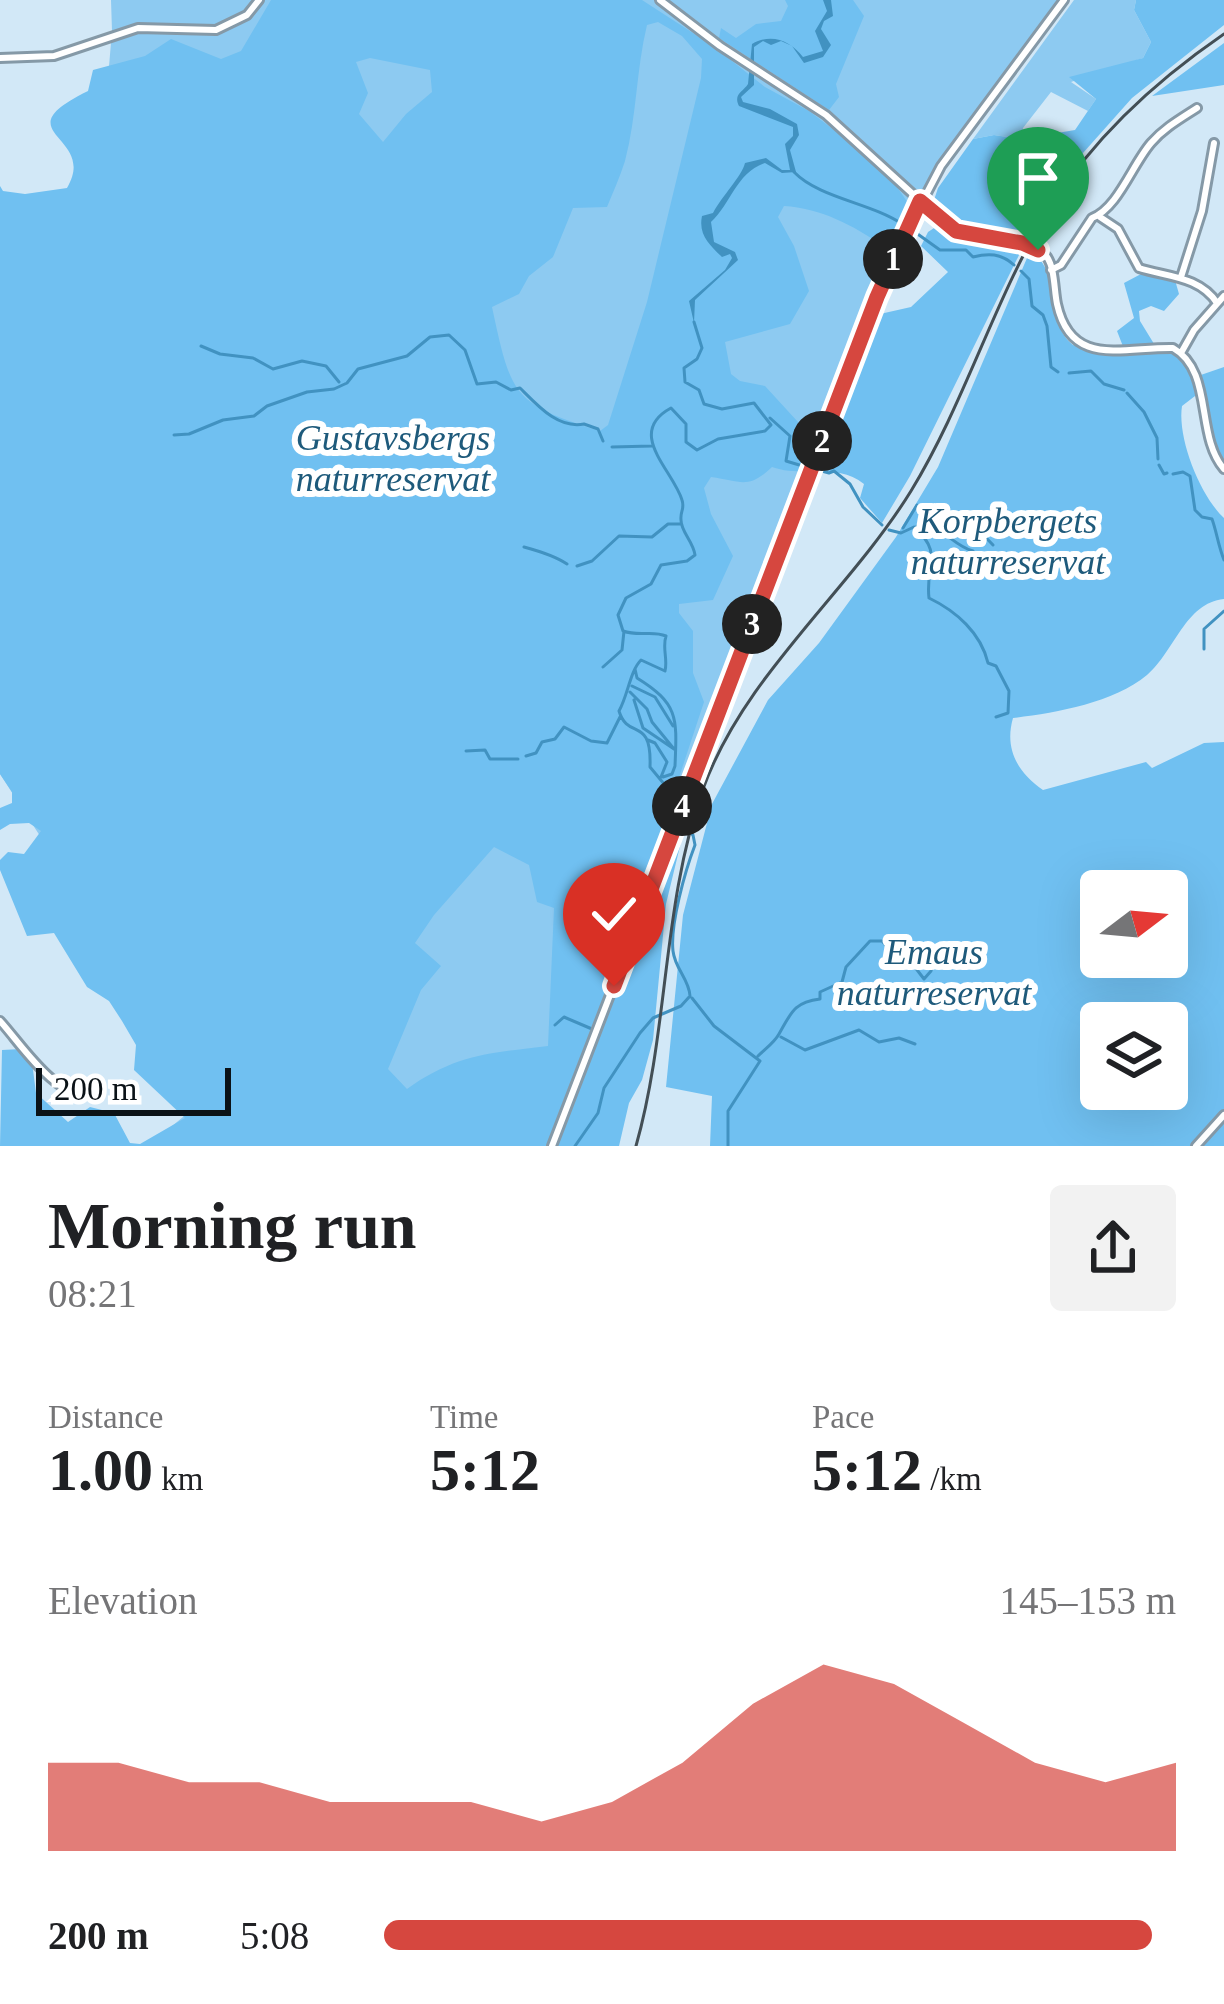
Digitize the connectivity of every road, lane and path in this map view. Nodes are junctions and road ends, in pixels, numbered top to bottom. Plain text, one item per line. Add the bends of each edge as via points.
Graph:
1 (259, 0) edge
2 (660, 0) edge
3 (1064, 0) edge
4 (0, 58) edge
5 (1197, 108) dead end
6 (1214, 143) dead end
7 (920, 201) junction
8 (1100, 217) junction
9 (1052, 271) junction
10 (1181, 277) junction
11 (1224, 296) edge
12 (1217, 303) junction
13 (1181, 352) junction
14 (1224, 469) edge
15 (0, 1021) edge
16 (92, 1094) dead end
17 (1224, 1115) edge
18 (551, 1146) edge
19 (1196, 1146) edge

1 - 4 street via 248,15 216,30 138,28 54,56
2 - 7 street via 856,139
3 - 7 street
5 - 8 street via 1151,143
6 - 10 street
7 - 9 street via 956,231 1029,245
7 - 18 street
8 - 9 street
8 - 10 street via 1118,230 1139,268
9 - 13 street via 1060,315 1078,345
10 - 12 street
11 - 12 street
12 - 13 street
13 - 14 street
15 - 16 street via 56,1082
17 - 19 street

